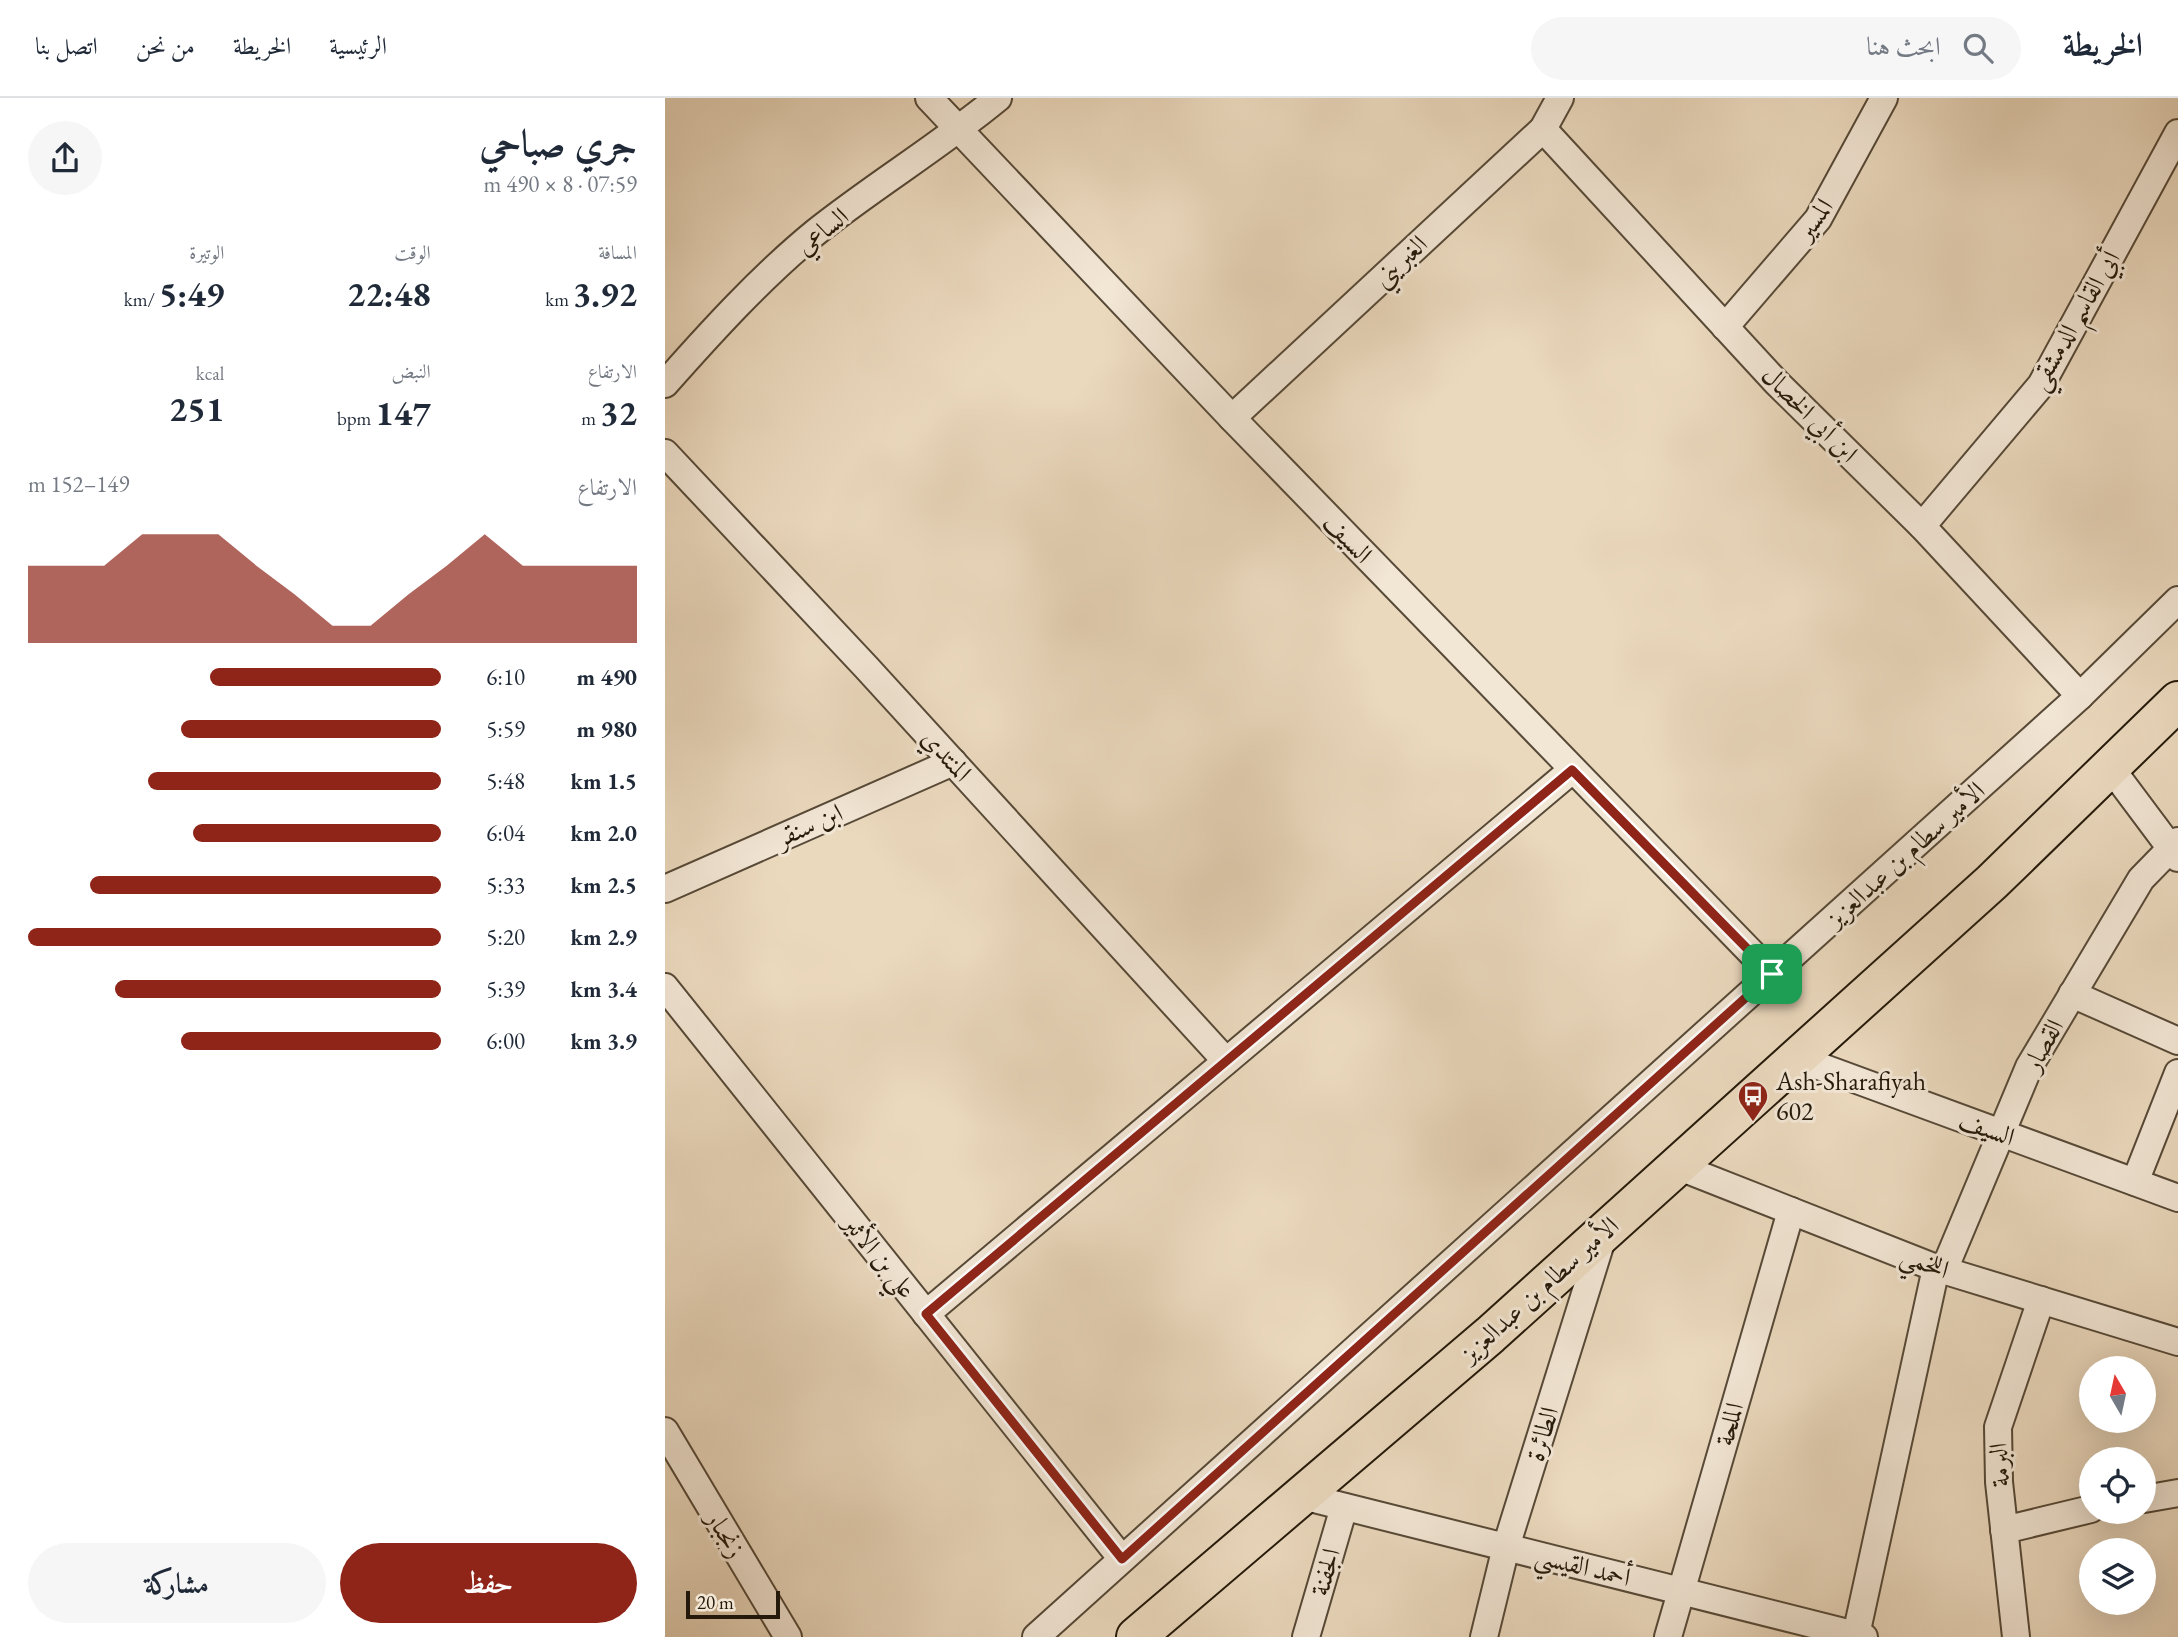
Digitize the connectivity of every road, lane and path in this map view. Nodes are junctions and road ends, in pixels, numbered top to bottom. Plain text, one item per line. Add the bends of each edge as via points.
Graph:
1 (929, 98) edge
2 (998, 98) edge
3 (1560, 98) edge
4 (1884, 98) edge
5 (1543, 129) junction
6 (959, 130) junction
7 (2178, 132) edge
8 (1725, 327) junction
9 (665, 384) edge
10 (1232, 418) junction
11 (665, 453) edge
12 (1922, 526) junction
13 (2178, 600) edge
14 (2080, 696) junction
15 (2178, 701) edge
16 (953, 762) junction
17 (2110, 767) junction
18 (1572, 770) junction
19 (2176, 849) edge
20 (665, 889) edge
21 (1772, 974) junction
22 (665, 986) edge
23 (2072, 994) junction
24 (2178, 1041) edge
25 (1797, 1058) junction
26 (1226, 1061) junction
27 (2178, 1073) edge
28 (2001, 1133) junction
29 (1677, 1166) junction
30 (2135, 1182) junction
31 (2178, 1198) edge
32 (1791, 1211) junction
33 (1604, 1232) junction
34 (1940, 1269) junction
35 (2041, 1300) junction
36 (926, 1314) junction
37 (2178, 1342) edge
38 (665, 1431) edge
39 (2178, 1493) edge
40 (1301, 1496) junction
41 (2156, 1497) edge
42 (1344, 1507) junction
43 (2079, 1512) edge
44 (2004, 1530) junction
45 (1506, 1547) junction
46 (1122, 1559) junction
47 (1681, 1591) junction
48 (1845, 1634) edge
49 (788, 1637) edge
50 (1036, 1637) edge
51 (1136, 1637) edge
52 (1306, 1637) edge
53 (1484, 1637) edge
54 (1668, 1637) edge
55 (2015, 1637) edge

1 - 6 street, السيف
2 - 6 street, الساعي
3 - 5 street, الغبريني
4 - 8 street, المسير via 1818,219
5 - 8 street, ابن أبي الخصال
5 - 10 street, الغبريني
6 - 9 street, الساعي via 815,233 709,334
6 - 10 street, السيف
7 - 12 street, أبي القاسم الدمشقي via 2041,385
8 - 12 street, ابن أبي الخصال
10 - 18 street, السيف
11 - 16 street, المنتدي
12 - 14 street, ابن أبي الخصال
13 - 14 street, الأمير سطام بن عبدالعزيز
14 - 21 street, الأمير سطام بن عبدالعزيز
15 - 17 main road, الأمير سطام بن عبدالعزيز
16 - 20 street, ابن سنقر
16 - 26 street, المنتدي
17 - 19 street
17 - 25 main road, الأمير سطام بن عبدالعزيز via 1992,882
18 - 21 street, السيف
18 - 26 street
19 - 23 street, القصار via 2141,878
21 - 46 street, الأمير سطام بن عبدالعزيز
22 - 36 street, علي بن الأثير
23 - 24 street
23 - 28 street, القصار via 2029,1067
25 - 28 street, السيف
25 - 29 main road, الأمير سطام بن عبدالعزيز
26 - 36 street
27 - 30 street
28 - 30 street, السيف
28 - 34 street, القصار
29 - 32 street, اللخمي
29 - 33 main road, الأمير سطام بن عبدالعزيز
30 - 31 street, السيف
32 - 34 street, اللخمي
32 - 47 street, الملحة
33 - 40 main road, الأمير سطام بن عبدالعزيز
33 - 45 street, الطائرة
34 - 35 street, اللخمي
34 - 48 street, القصار
35 - 37 street, اللخمي
35 - 44 street, البرمة via 1998,1427
36 - 46 street, علي بن الأثير
38 - 49 street, زنجبار
39 - 41 street
40 - 42 street, أحمد القيسي
40 - 51 main road, الأمير سطام بن عبدالعزيز
42 - 45 street, أحمد القيسي
42 - 52 street, الجفنة
43 - 44 street
44 - 55 street, البرمة
45 - 47 street, أحمد القيسي
45 - 53 street, الطائرة
46 - 50 street, الأمير سطام بن عبدالعزيز
47 - 48 street, أحمد القيسي
47 - 54 street, الملحة

